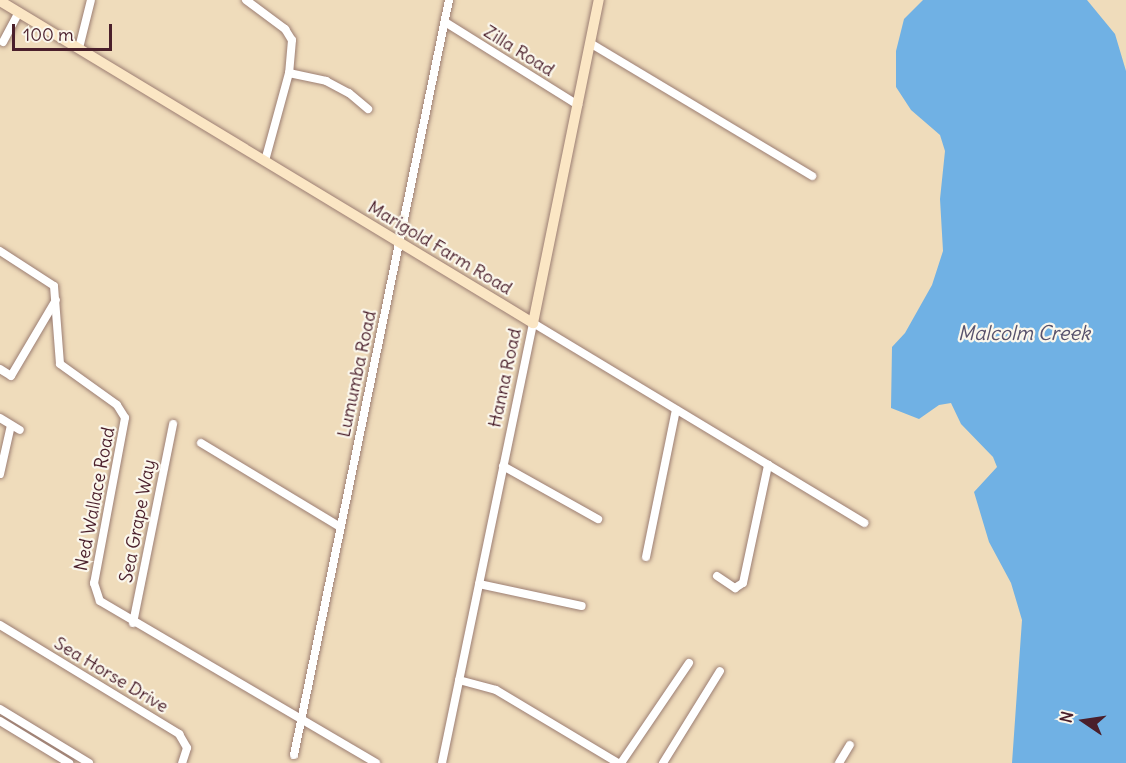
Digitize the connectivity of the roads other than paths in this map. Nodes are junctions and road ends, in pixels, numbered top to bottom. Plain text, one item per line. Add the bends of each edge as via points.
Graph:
1 (91, 0) edge
2 (246, 0) edge
3 (449, 0) edge
4 (599, 0) edge
5 (0, 1) edge
6 (19, 12) junction
7 (445, 22) junction
8 (3, 42) dead end
9 (590, 43) junction
10 (79, 48) junction
11 (289, 73) junction
12 (578, 105) junction
13 (368, 109) dead end
14 (265, 161) junction
15 (813, 176) dead end
16 (399, 242) junction
17 (0, 251) edge
18 (56, 299) junction
19 (533, 323) junction
20 (0, 369) edge
21 (676, 410) junction
22 (0, 418) edge
23 (173, 424) dead end
24 (11, 425) junction
25 (20, 430) dead end
26 (201, 444) dead end
27 (768, 465) junction
28 (503, 466) junction
29 (0, 474) edge
30 (598, 519) dead end
31 (864, 523) dead end
32 (340, 527) junction
33 (646, 557) dead end
34 (717, 576) dead end
35 (479, 584) junction
36 (582, 606) dead end
37 (133, 623) junction
38 (0, 625) edge
39 (689, 663) dead end
40 (720, 671) dead end
41 (459, 680) junction
42 (0, 709) edge
43 (301, 719) junction
44 (0, 721) edge
45 (850, 745) dead end
46 (294, 755) dead end
47 (69, 763) edge
48 (89, 763) edge
49 (182, 763) edge
50 (376, 763) edge
51 (442, 763) edge
52 (620, 763) edge
53 (663, 763) edge
54 (839, 763) edge

1 - 10 street
2 - 11 street via 285,29 292,40
3 - 7 street, Lumumba Road
4 - 9 street, Hanna Road
5 - 6 street, Marigold Farm Road
6 - 8 street
6 - 10 street, Marigold Farm Road
7 - 12 street, Zilla Road
7 - 16 street, Lumumba Road
9 - 12 street, Hanna Road
9 - 15 street
10 - 14 street, Marigold Farm Road
11 - 13 street via 326,81 350,93
11 - 14 street
12 - 19 street, Hanna Road
14 - 16 street, Marigold Farm Road
16 - 19 street, Marigold Farm Road
16 - 32 street, Lumumba Road
17 - 18 street via 50,282
18 - 20 street via 11,376
18 - 37 street, Ned Wallace Road via 60,364 117,405 125,417 94,590 100,601
19 - 21 street, Marigold Farm Road
19 - 28 street, Hanna Road
21 - 27 street, Marigold Farm Road
21 - 33 street
22 - 24 street
23 - 37 street, Sea Grape Way
24 - 25 street
24 - 29 street
26 - 32 street
27 - 31 street, Marigold Farm Road
27 - 34 street via 743,583 735,588
28 - 30 street
28 - 35 street, Hanna Road
32 - 43 street, Lumumba Road
35 - 36 street
35 - 41 street, Hanna Road
37 - 43 street, Ned Wallace Road
38 - 49 street, Sea Horse Drive via 179,734 187,748
39 - 52 street
40 - 53 street
41 - 51 street, Hanna Road
41 - 52 street via 496,690
42 - 48 street
43 - 46 street, Lumumba Road
43 - 50 street, Ned Wallace Road
44 - 47 street
45 - 54 street

